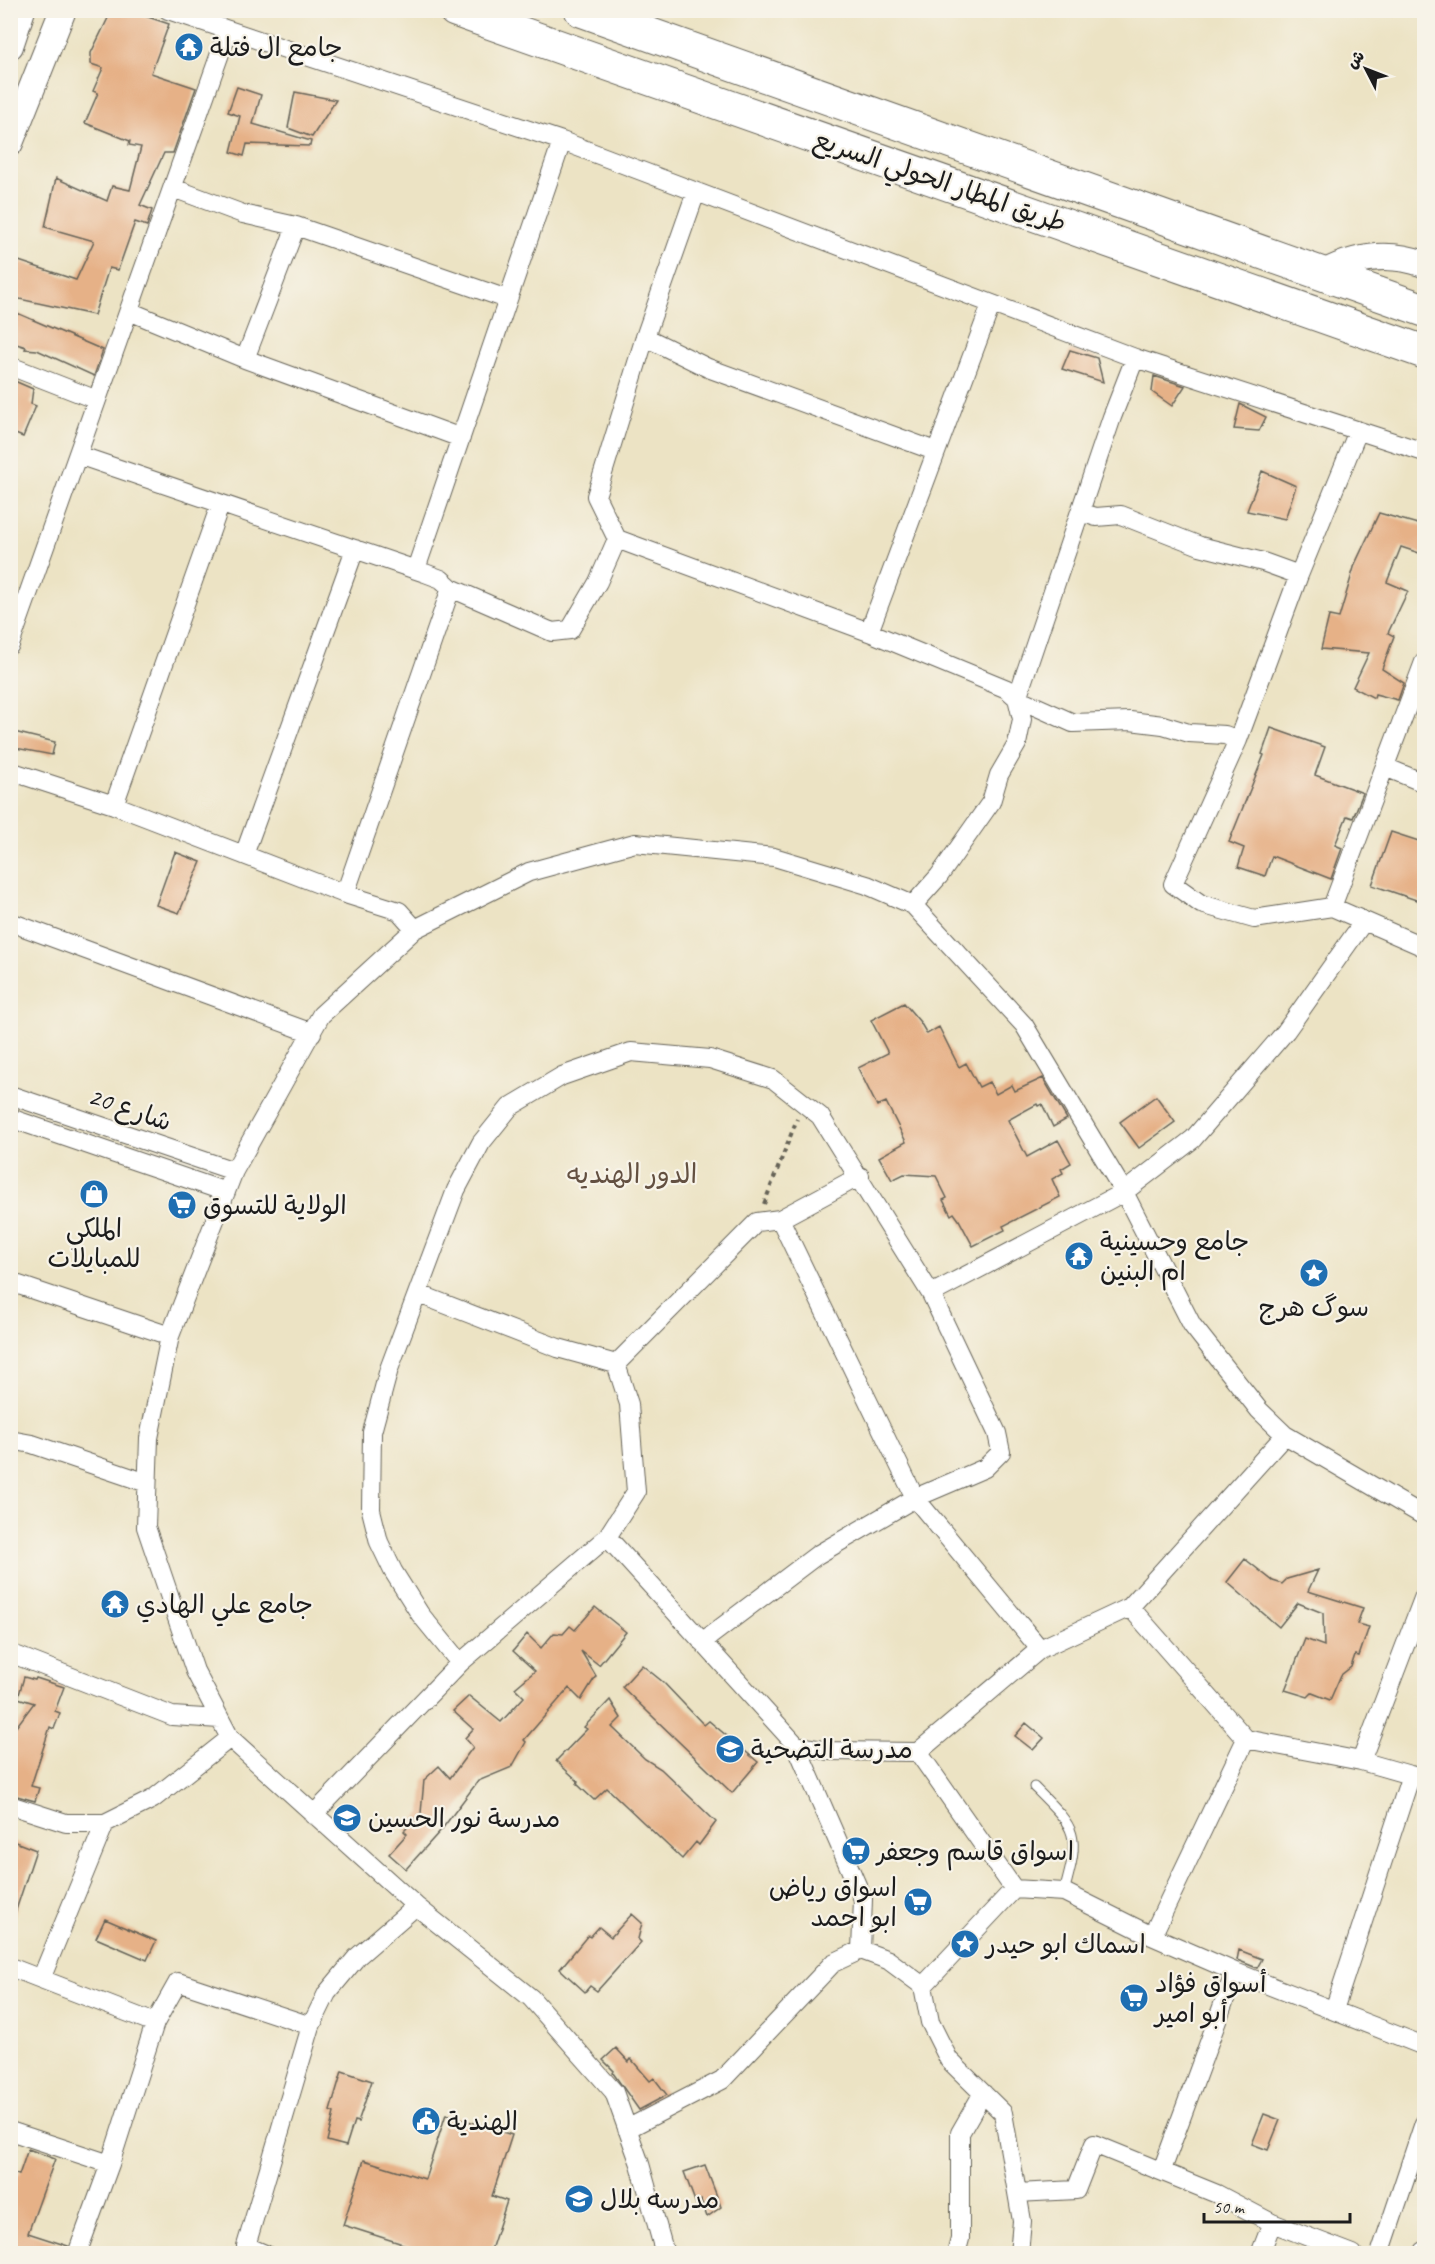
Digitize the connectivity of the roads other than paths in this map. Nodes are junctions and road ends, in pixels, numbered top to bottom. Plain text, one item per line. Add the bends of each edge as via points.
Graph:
1 (22, 10) edge
2 (63, 10) edge
3 (168, 10) edge
4 (455, 10) edge
5 (581, 10) edge
6 (228, 32) junction
7 (10, 46) edge
8 (562, 141) junction
9 (10, 143) edge
10 (172, 189) junction
11 (696, 192) junction
12 (296, 226) junction
13 (1425, 264) edge
14 (1322, 274) junction
15 (507, 299) junction
16 (991, 305) junction
17 (1425, 310) edge
18 (129, 311) junction
19 (645, 337) junction
20 (1425, 351) edge
21 (245, 358) junction
22 (1135, 358) junction
23 (10, 366) edge
24 (97, 400) junction
25 (1358, 431) junction
26 (461, 438) junction
27 (935, 450) junction
28 (1425, 452) edge
29 (78, 455) junction
30 (220, 505) junction
31 (1080, 512) junction
32 (617, 539) junction
33 (355, 549) junction
34 (416, 569) junction
35 (1299, 575) junction
36 (451, 588) junction
37 (869, 632) junction
38 (10, 645) edge
39 (1425, 662) edge
40 (1017, 698) junction
41 (1238, 740) junction
42 (1385, 767) junction
43 (10, 771) edge
44 (1425, 783) edge
45 (114, 805) junction
46 (244, 855) junction
47 (345, 894) junction
48 (913, 905) junction
49 (1332, 907) junction
50 (1364, 921) junction
51 (10, 922) edge
52 (415, 929) junction
53 (1425, 947) edge
54 (312, 1033) junction
55 (10, 1095) edge
56 (10, 1118) edge
57 (234, 1171) junction
58 (860, 1176) junction
59 (226, 1192) junction
60 (1124, 1192) junction
61 (780, 1219) junction
62 (10, 1282) edge
63 (419, 1294) junction
64 (931, 1294) junction
65 (170, 1335) junction
66 (616, 1364) junction
67 (1285, 1436) junction
68 (10, 1440) edge
69 (147, 1482) junction
70 (915, 1498) junction
71 (1425, 1516) edge
72 (607, 1537) junction
73 (1425, 1596) edge
74 (1130, 1607) junction
75 (702, 1642) junction
76 (1040, 1649) junction
77 (10, 1653) edge
78 (460, 1663) junction
79 (220, 1719) junction
80 (230, 1738) junction
81 (1246, 1739) junction
82 (796, 1745) junction
83 (918, 1752) junction
84 (1361, 1761) junction
85 (1418, 1777) edge
86 (1034, 1787) dead end
87 (10, 1805) edge
88 (313, 1815) junction
89 (105, 1824) junction
90 (1014, 1889) junction
91 (1064, 1892) junction
92 (416, 1906) junction
93 (1152, 1936) junction
94 (861, 1950) junction
95 (10, 1967) edge
96 (1235, 1972) junction
97 (41, 1979) junction
98 (923, 1986) junction
99 (1334, 2010) junction
100 (155, 2023) junction
101 (311, 2026) junction
102 (1425, 2046) edge
103 (983, 2093) junction
104 (1425, 2123) edge
105 (627, 2129) junction
106 (10, 2131) edge
107 (110, 2164) junction
108 (1162, 2170) junction
109 (1017, 2193) junction
110 (1272, 2223) junction
111 (77, 2253) edge
112 (265, 2253) edge
113 (665, 2253) edge
114 (956, 2253) edge
115 (1019, 2253) edge
116 (1260, 2253) edge
117 (1353, 2253) edge
118 (1380, 2253) edge

1 - 7 main road
2 - 9 main road
3 - 6 street
4 - 20 highway, طريق المطار الحولي السريع
5 - 14 highway, طريق المطار الحولي السريع
6 - 8 street
6 - 10 street
8 - 11 street
8 - 15 street
10 - 12 street via 243,214
10 - 18 street
11 - 16 street
11 - 19 street
12 - 15 street
12 - 21 street
13 - 14 main road via 1398,257 1366,257
14 - 17 highway, طريق المطار الحولي السريع
15 - 26 street
16 - 22 street via 1046,322
16 - 27 street
18 - 21 street
18 - 24 street
19 - 27 street via 708,368
19 - 32 street via 596,496
21 - 26 street
22 - 25 street
22 - 31 street
23 - 24 street
24 - 29 street
25 - 28 street
25 - 35 street
26 - 34 street
27 - 37 street
29 - 30 street
29 - 38 street
30 - 33 street
30 - 45 street
31 - 35 street via 1096,517 1121,514 1200,546
31 - 40 street
32 - 36 street via 570,630 552,632
32 - 37 street
33 - 34 street
33 - 46 street
34 - 36 street via 441,579
35 - 41 street
36 - 47 street
37 - 40 street via 1007,689
39 - 42 street
40 - 41 street via 1073,723 1163,725
40 - 48 street via 1022,718 1017,744 999,775 991,802 939,876
41 - 49 street via 1173,884 1200,904 1254,919
42 - 44 street
42 - 49 street
43 - 45 street
45 - 46 street
46 - 47 street
47 - 52 street via 399,911
48 - 52 street via 867,885 774,857 635,843 530,872
48 - 60 street via 1024,1025
49 - 50 street
50 - 53 street
50 - 60 street via 1286,1030 1193,1139
51 - 54 street
52 - 54 street via 321,1015
54 - 57 street
55 - 57 street, شارع 20
56 - 59 street, شارع 20
57 - 59 street
58 - 61 street
58 - 63 street via 820,1116 773,1079 710,1059 631,1052 562,1076 510,1107 481,1143 456,1190
58 - 64 street
59 - 65 street
60 - 64 street
60 - 67 street via 1192,1326
61 - 66 street via 757,1222
61 - 70 street
62 - 65 street
63 - 66 street via 558,1348
63 - 78 street via 389,1369 372,1432 370,1510 393,1571 420,1614
64 - 70 street via 997,1433 1001,1452 985,1468
65 - 69 street via 154,1405
66 - 72 street via 629,1404 636,1492
67 - 71 street
67 - 74 street
68 - 69 street
69 - 79 street via 146,1527 195,1671
70 - 75 street via 817,1556
70 - 76 street
72 - 75 street
72 - 78 street
73 - 84 street
74 - 76 street
74 - 81 street
75 - 82 street
76 - 83 street
77 - 79 street via 172,1716
78 - 88 street
79 - 80 street
80 - 88 street
80 - 89 street via 153,1798
81 - 84 street
81 - 93 street
82 - 83 street via 828,1751
82 - 94 street via 863,1899
83 - 90 street
84 - 85 street
85 - 99 street
86 - 91 lane via 1065,1819 1073,1835 1075,1853
87 - 89 street via 66,1823
88 - 92 street
89 - 97 street
90 - 91 street
90 - 98 street
91 - 93 street
92 - 101 street via 357,1958 327,1993
92 - 105 street via 531,1998 614,2092
93 - 96 street
94 - 98 street via 888,1960
94 - 105 street via 833,1963 722,2080
95 - 97 street
96 - 99 street
96 - 108 street
97 - 100 street
98 - 103 street via 930,2022 949,2060
99 - 102 street
100 - 101 street via 177,1982
100 - 107 street
101 - 112 street via 246,2246
103 - 109 street via 1003,2113
103 - 114 street via 960,2133 960,2239
104 - 118 street
105 - 113 street
106 - 107 street
107 - 111 street
108 - 109 street via 1094,2144 1076,2190
108 - 110 street
109 - 115 street via 1022,2221
110 - 116 street
110 - 117 street

